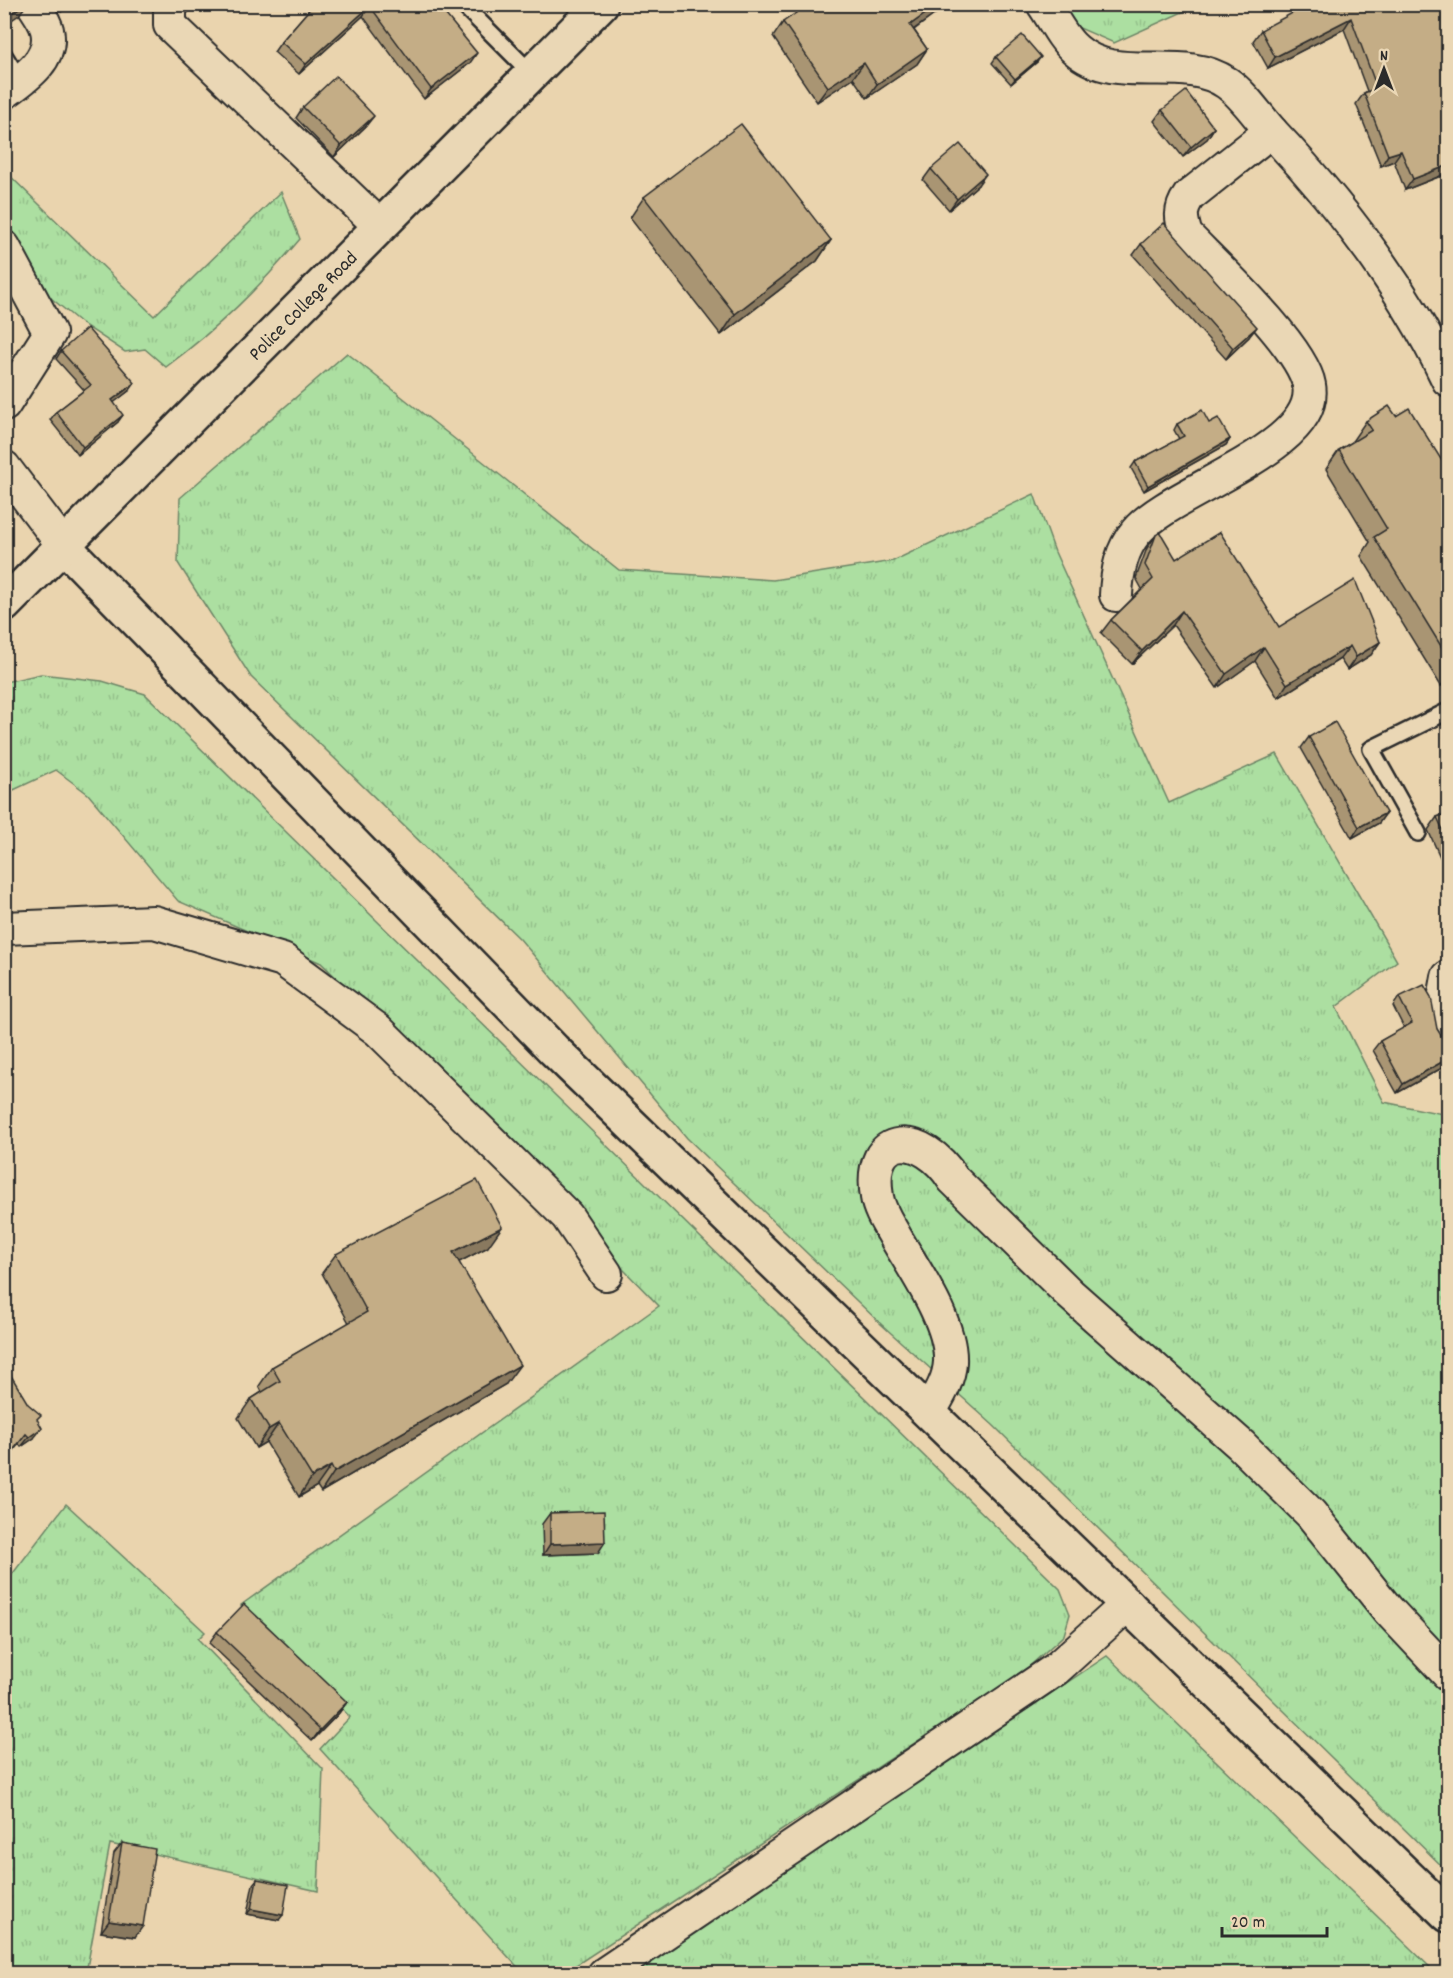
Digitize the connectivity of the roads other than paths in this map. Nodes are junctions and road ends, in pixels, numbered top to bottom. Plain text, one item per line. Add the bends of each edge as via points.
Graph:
1 (33, 4) edge
2 (173, 4) edge
3 (462, 4) edge
4 (601, 4) edge
5 (1043, 4) edge
6 (4, 55) edge
7 (532, 74) junction
8 (12, 87) edge
9 (1271, 130) junction
10 (380, 226) junction
11 (4, 247) edge
12 (1440, 346) edge
13 (1449, 380) edge
14 (4, 405) edge
15 (4, 467) edge
16 (63, 545) junction
17 (1116, 595) dead end
18 (4, 605) edge
19 (1449, 711) edge
20 (1418, 833) dead end
21 (4, 928) edge
22 (1449, 977) edge
23 (1449, 1033) edge
24 (606, 1274) dead end
25 (929, 1413) junction
26 (1128, 1604) junction
27 (1449, 1674) edge
28 (1449, 1915) edge
29 (604, 1974) edge

1 - 8 street via 47,29 48,43 39,64
2 - 10 street via 170,25
3 - 7 lane
4 - 7 street, Police College Road
5 - 9 street via 1075,49 1105,65 1201,72 1227,83
6 - 8 lane
7 - 10 street, Police College Road
9 - 12 street via 1327,192
9 - 17 street via 1189,196 1181,208 1181,221 1186,235 1290,346 1309,385 1307,409 1291,432 1137,531 1117,572
10 - 16 street, Police College Road
11 - 14 street via 50,333
12 - 13 street
15 - 16 street
16 - 18 street, Police College Road
16 - 25 street via 554,1050
19 - 20 lane via 1371,749
21 - 24 street via 153,922 284,960 385,1037 567,1216
22 - 23 street via 1442,1010
25 - 26 street
25 - 27 street via 943,1389 950,1362 946,1338 933,1303 877,1199 876,1170 880,1157 890,1147 906,1144 927,1150 943,1162 953,1179 1070,1294 1241,1445 1311,1514 1388,1610
26 - 28 street
26 - 29 street via 1056,1669

